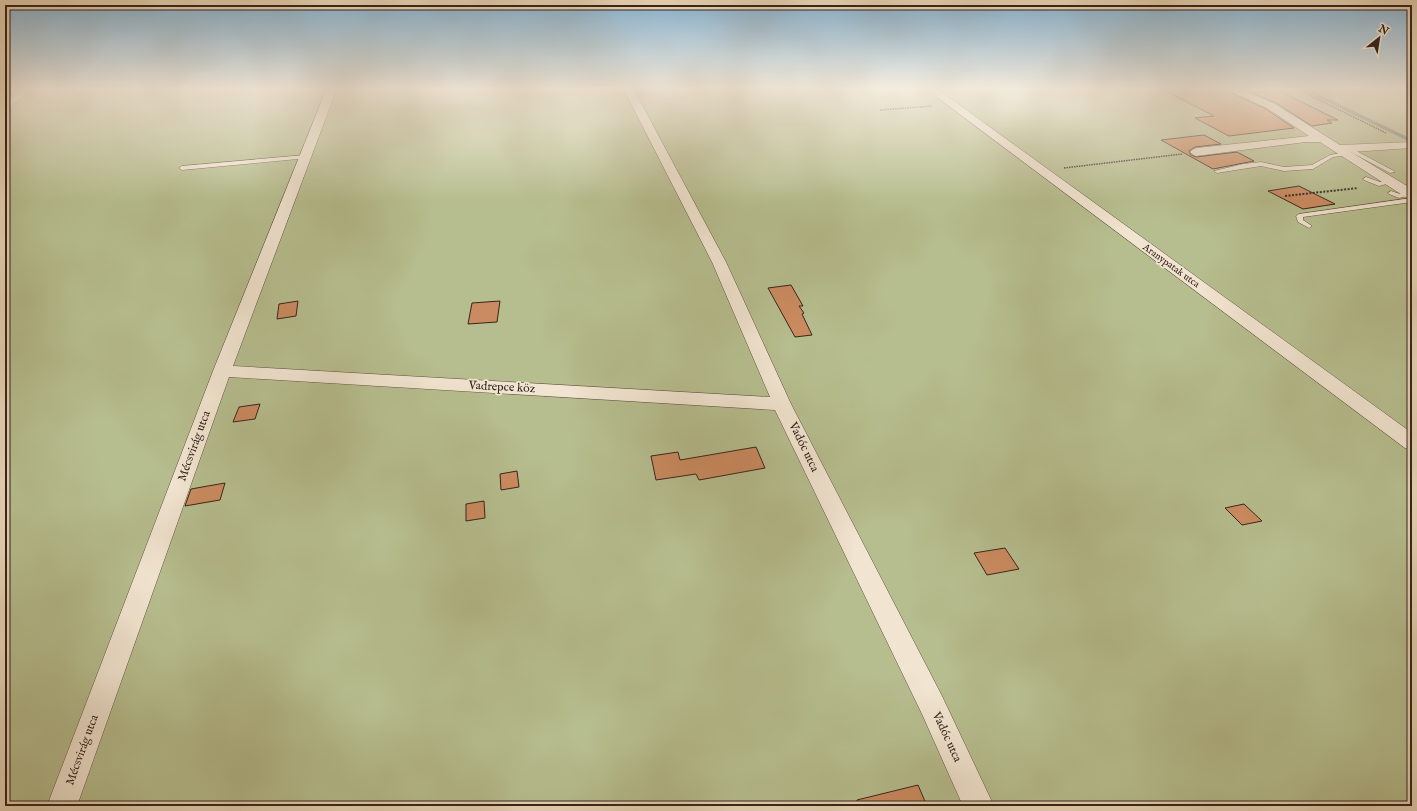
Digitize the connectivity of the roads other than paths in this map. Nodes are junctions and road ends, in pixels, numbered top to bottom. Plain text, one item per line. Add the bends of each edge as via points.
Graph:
1 (318, 126) edge
2 (648, 126) edge
3 (982, 126) edge
4 (1302, 126) edge
5 (1322, 139) junction
6 (1412, 145) edge
7 (1345, 151) junction
8 (1196, 152) road end
9 (306, 157) junction
10 (182, 168) dead end
11 (1217, 171) dead end
12 (1366, 179) dead end
13 (1389, 183) junction
14 (1412, 195) edge
15 (1412, 200) edge
16 (1309, 226) dead end
17 (222, 371) junction
18 (782, 404) junction
19 (1412, 443) edge
20 (62, 806) edge
21 (979, 806) edge

1 - 9 street, Mécsvirág utca
2 - 18 street, Vadóc utca via 719,262
3 - 19 street, Aranypatak utca
4 - 5 street
5 - 7 street
5 - 8 street
6 - 7 street
7 - 11 lane via 1313,167 1284,169 1261,164
7 - 13 street
9 - 10 lane
9 - 17 street, Mécsvirág utca
12 - 13 lane
13 - 14 street
15 - 16 lane via 1300,216 1300,221
17 - 18 street, Vadrepce köz
17 - 20 street, Mécsvirág utca
18 - 21 street, Vadóc utca

